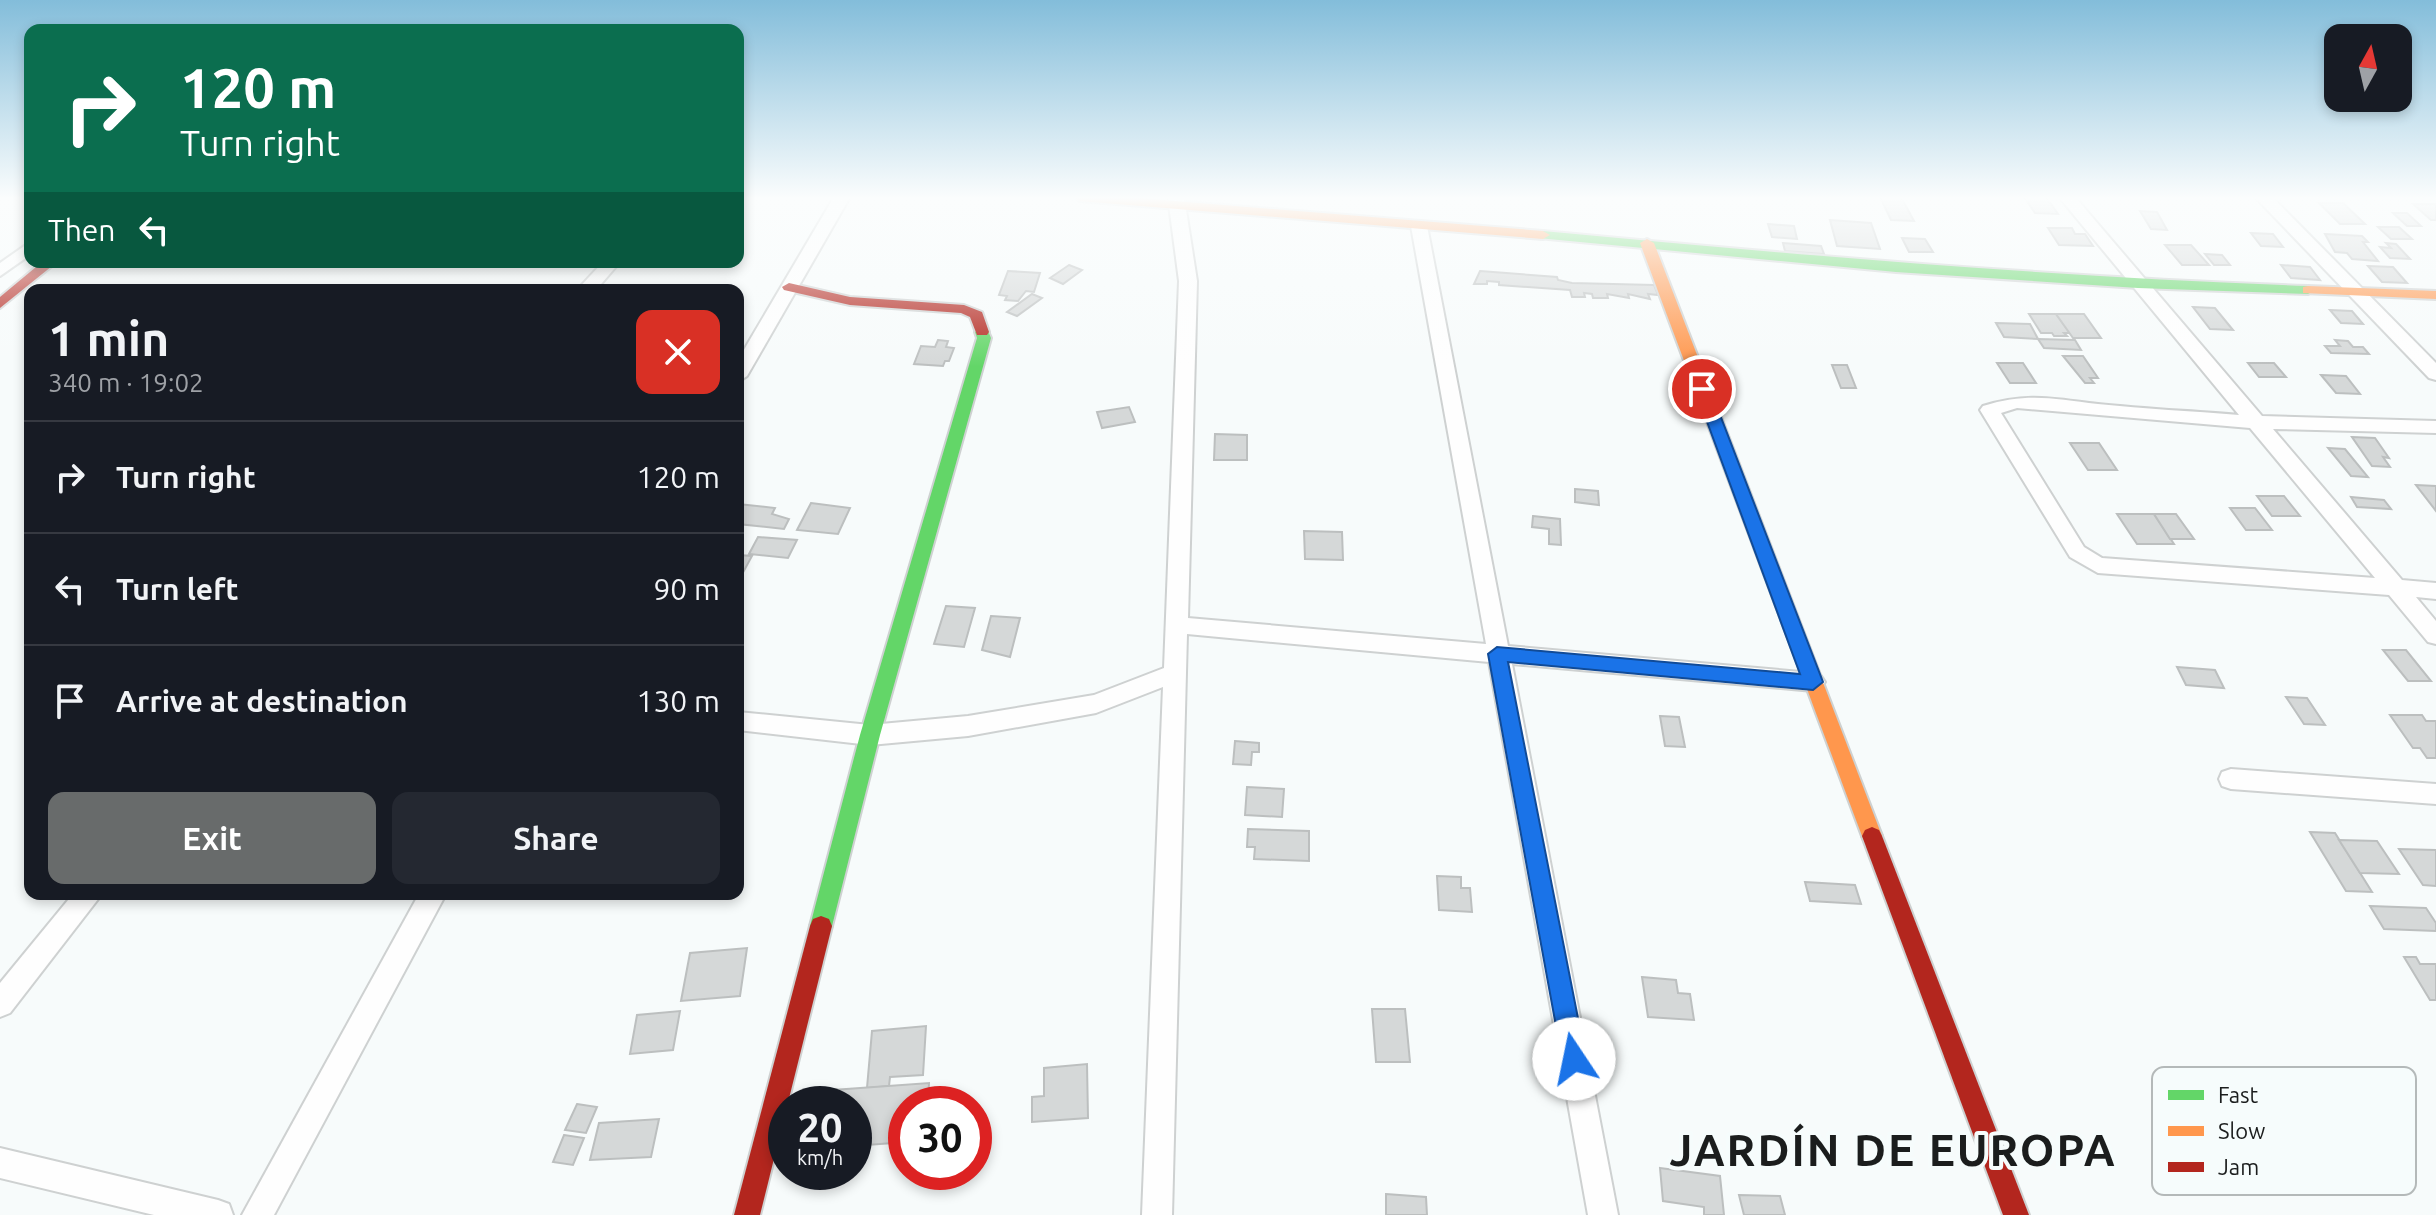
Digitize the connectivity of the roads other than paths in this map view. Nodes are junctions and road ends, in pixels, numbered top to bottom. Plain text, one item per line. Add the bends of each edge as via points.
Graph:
1 (22, 254) edge
2 (809, 254) edge
3 (1184, 254) edge
4 (1424, 254) edge
5 (1651, 254) edge
6 (1754, 254) edge
7 (2113, 254) edge
8 (2318, 254) edge
9 (43, 268) edge
10 (606, 268) edge
11 (0, 271) edge
12 (592, 284) edge
13 (2138, 284) junction
14 (789, 287) junction
15 (2355, 291) junction
16 (2436, 295) edge
17 (0, 304) edge
18 (744, 366) edge
19 (2436, 374) edge
20 (2252, 422) junction
21 (2436, 427) edge
22 (2398, 590) junction
23 (2436, 591) edge
24 (1175, 625) junction
25 (2436, 636) edge
26 (1497, 654) junction
27 (1174, 673) junction
28 (1813, 682) junction
29 (744, 722) edge
30 (870, 735) junction
31 (2231, 779) dead end
32 (2436, 794) edge
33 (84, 900) edge
34 (430, 900) edge
35 (0, 1004) edge
36 (0, 1163) edge
37 (218, 1215) edge
38 (257, 1215) edge
39 (747, 1215) edge
40 (1157, 1215) edge
41 (1603, 1215) edge
42 (2016, 1215) edge

1 - 11 street
2 - 14 street
3 - 24 street via 1188,281
4 - 26 street
5 - 28 main road
6 - 13 main road
7 - 13 street
8 - 15 street
9 - 17 main road
10 - 12 street
13 - 15 main road
13 - 20 street
14 - 18 street
14 - 30 main road via 850,301 964,309 977,315 984,338
15 - 16 main road
15 - 19 street
20 - 21 street
20 - 22 street
20 - 22 street via 2049,402 2016,402 1990,410 2077,552 2098,565
22 - 23 street
22 - 25 street
24 - 26 street
24 - 27 street
26 - 28 street
26 - 41 street
27 - 30 street via 1096,704 968,726
27 - 40 street
28 - 42 main road
29 - 30 street
30 - 39 main road
31 - 32 street
33 - 35 street
34 - 38 street
36 - 37 street

